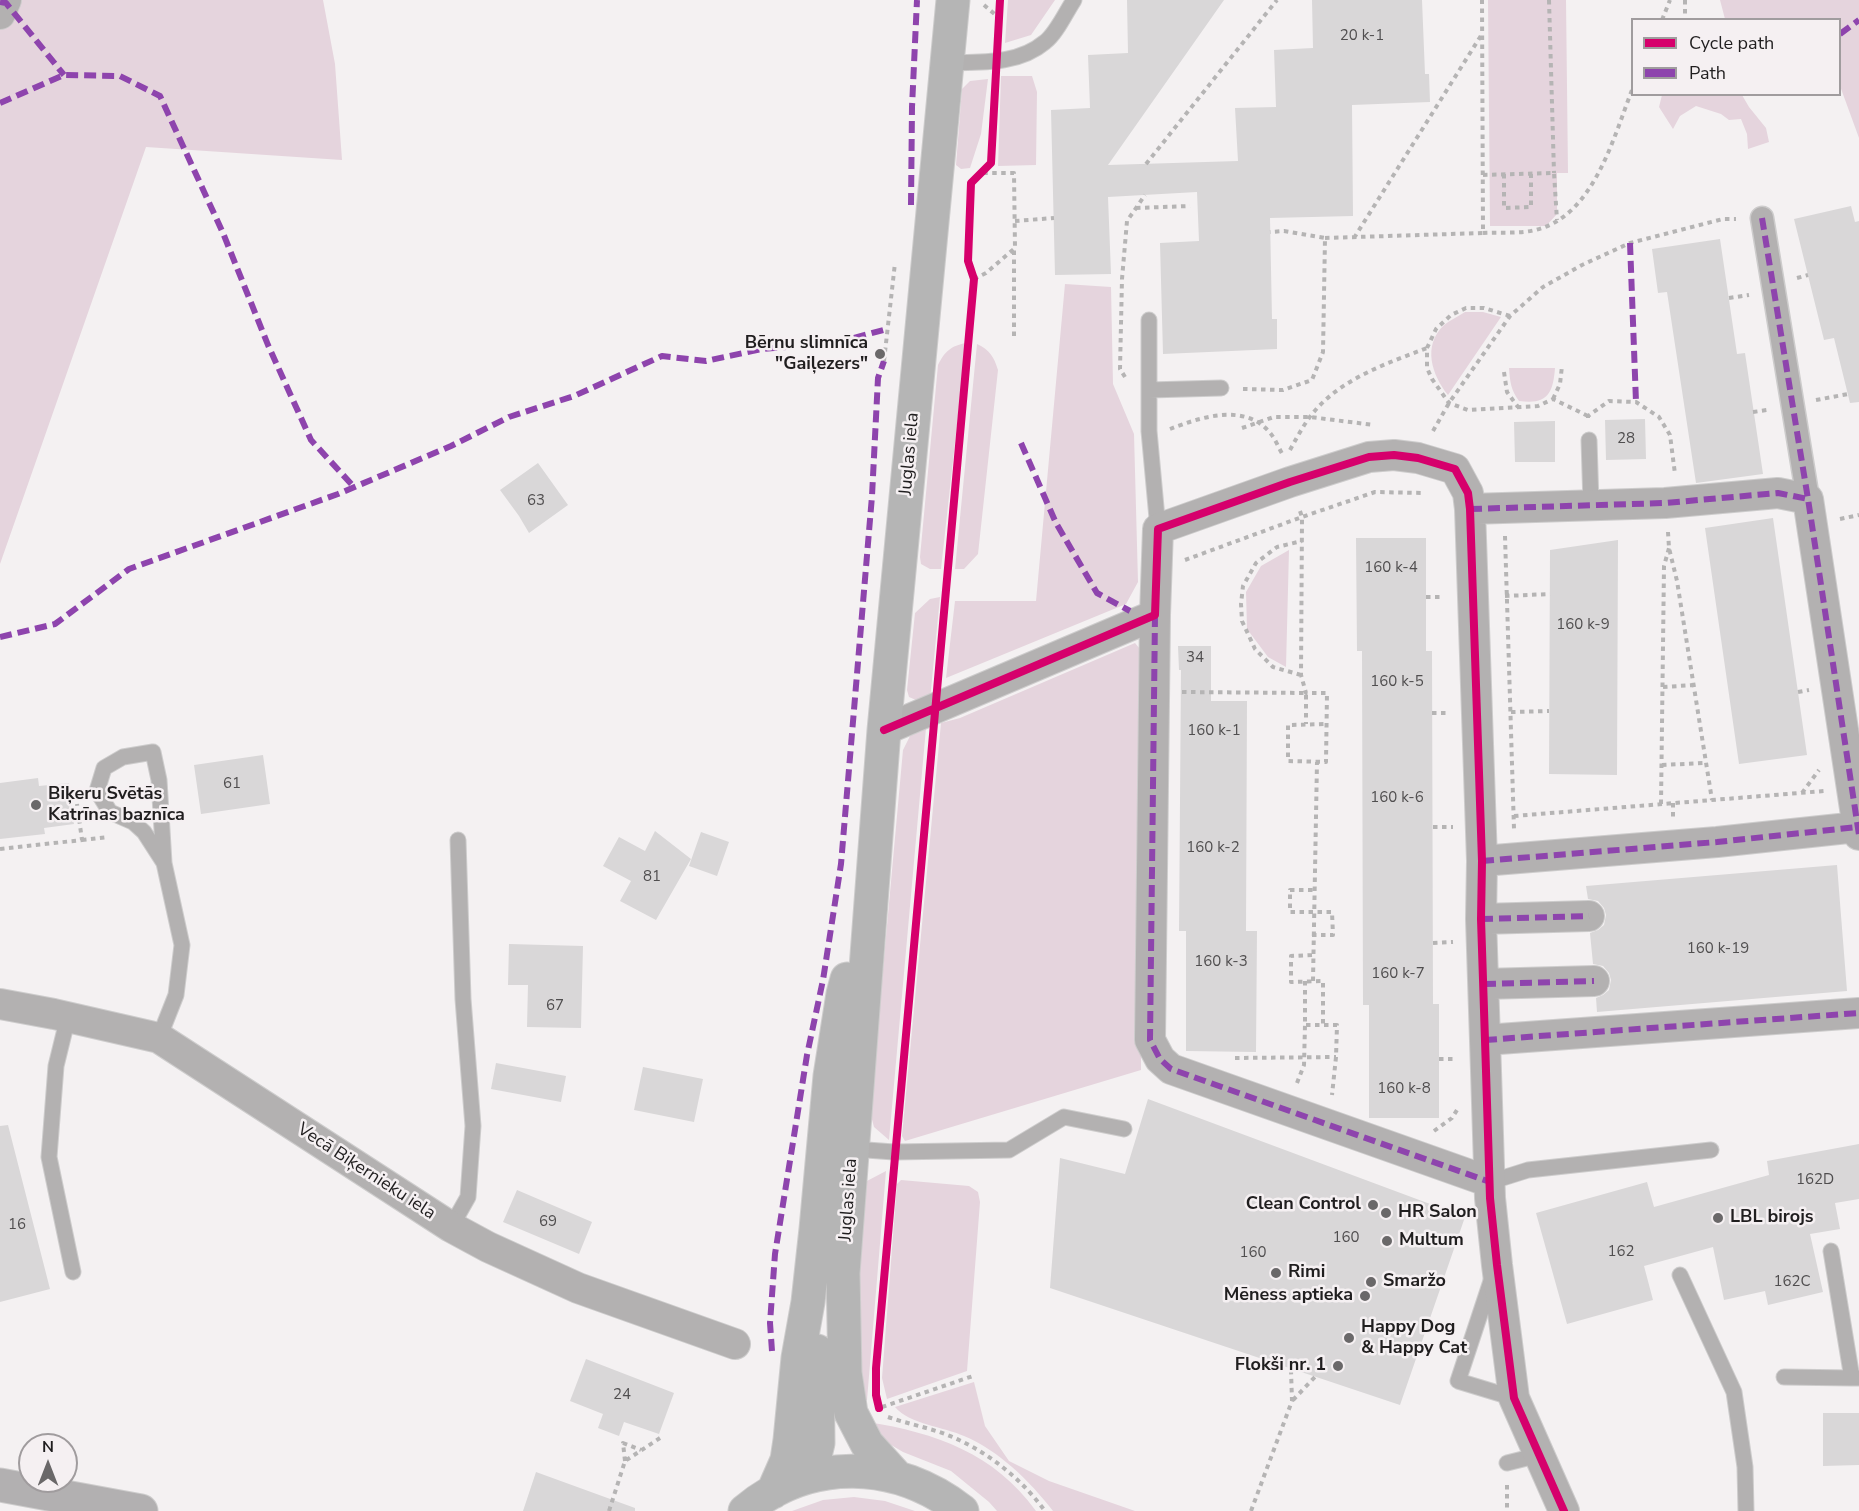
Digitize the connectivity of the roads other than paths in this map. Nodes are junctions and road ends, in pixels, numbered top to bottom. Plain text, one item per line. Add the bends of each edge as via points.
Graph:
1 (953, 0) edge
2 (1074, 0) edge
3 (946, 63) junction
4 (1762, 218) road end
5 (1149, 320) dead end
6 (1221, 388) road end
7 (1149, 390) junction
8 (1589, 440) road end
9 (1808, 500) junction
10 (1469, 501) junction
11 (1591, 504) junction
12 (1158, 529) junction
13 (1155, 615) junction
14 (884, 730) junction
15 (1859, 831) edge
16 (458, 840) dead end
17 (1482, 861) junction
18 (164, 863) junction
19 (869, 908) junction
20 (1589, 916) dead end
21 (1481, 918) junction
22 (1594, 981) dead end
23 (1484, 984) junction
24 (0, 1004) edge
25 (1859, 1013) edge
26 (68, 1017) junction
27 (159, 1038) junction
28 (1485, 1040) junction
29 (1124, 1129) dead end
30 (853, 1149) junction
31 (1711, 1150) dead end
32 (1490, 1182) junction
33 (451, 1227) junction
34 (1831, 1251) dead end
35 (1497, 1265) junction
36 (74, 1272) dead end
37 (1680, 1275) dead end
38 (808, 1302) junction
39 (735, 1344) dead end
40 (1784, 1377) dead end
41 (1855, 1378) edge
42 (1514, 1398) junction
43 (1539, 1455) junction
44 (1507, 1463) dead end
45 (896, 1476) junction
46 (807, 1477) junction
47 (0, 1485) edge
48 (773, 1492) junction
49 (141, 1511) edge
50 (745, 1511) edge
51 (962, 1511) edge
52 (1564, 1511) edge
53 (1746, 1511) edge

1 - 3 main road, Juglas iela
2 - 3 lane via 1047,42 1023,57
3 - 14 main road, Juglas iela
4 - 9 street
5 - 7 lane
6 - 7 lane
7 - 12 lane
8 - 11 lane
9 - 11 street via 1778,493 1672,503
9 - 15 street
10 - 11 street via 1505,508
10 - 12 street via 1455,469 1418,458 1369,457
10 - 17 street
12 - 13 street
13 - 14 street
13 - 32 street via 1150,1040 1160,1059 1171,1069
14 - 19 main road, Juglas iela
15 - 17 street
16 - 33 lane via 463,999 473,1126 468,1197
17 - 21 street
18 - 18 lane via 144,832 134,822 110,812 97,791 104,768 123,757 153,752 159,780
18 - 27 lane via 182,945 176,995
19 - 30 main road, Juglas iela
19 - 38 main road, Juglas iela via 843,994 830,1076
20 - 21 street
21 - 23 street
22 - 23 street
23 - 28 street
24 - 26 street, Vecā Biķernieku iela
25 - 28 street
26 - 27 street, Vecā Biķernieku iela
26 - 36 lane via 56,1066 49,1157
27 - 33 street, Vecā Biķernieku iela
28 - 32 street
29 - 30 lane via 1064,1118 1009,1150
30 - 45 main road, Juglas iela via 843,1273 845,1373 851,1413 867,1444
31 - 32 lane via 1528,1170
32 - 35 street
33 - 39 street, Vecā Biķernieku iela via 578,1288
34 - 41 lane
35 - 42 street
35 - 42 lane via 1458,1381
37 - 53 lane via 1734,1392 1746,1467
38 - 46 main road, Juglas iela via 818,1354 819,1413 818,1443
38 - 48 main road, Juglas iela via 787,1460
40 - 41 lane
42 - 43 street
43 - 44 lane
43 - 52 street
45 - 46 main road via 852,1471
45 - 51 main road via 938,1494
46 - 48 main road
47 - 49 main road
48 - 50 main road

